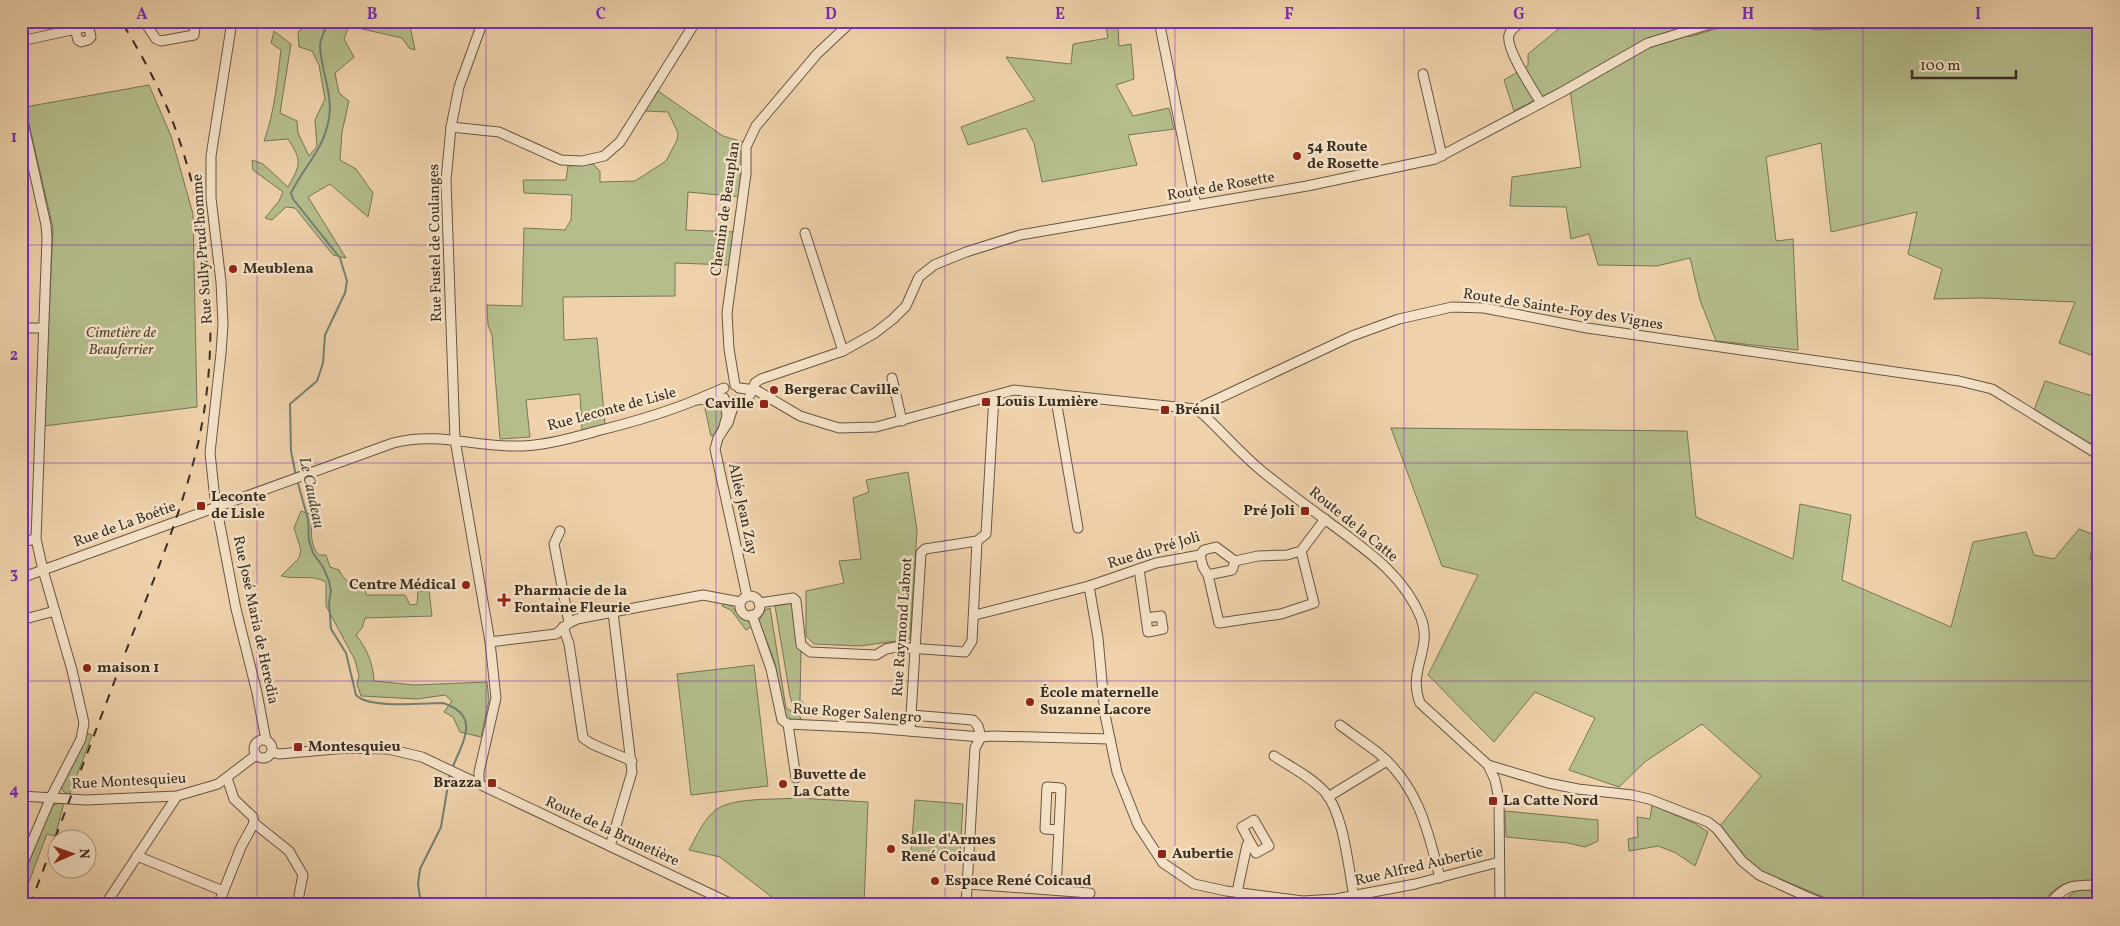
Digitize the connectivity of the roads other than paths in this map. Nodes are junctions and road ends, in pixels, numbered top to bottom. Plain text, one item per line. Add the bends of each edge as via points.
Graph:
1 (144, 21) edge
2 (196, 21) edge
3 (232, 21) edge
4 (483, 21) edge
5 (696, 21) edge
6 (852, 21) edge
7 (1158, 21) edge
8 (1523, 21) edge
9 (1720, 21) edge
10 (1818, 21) edge
11 (1848, 21) edge
12 (75, 29) dead end
13 (21, 41) edge
14 (1423, 74) dead end
15 (1541, 103) junction
16 (21, 114) edge
17 (451, 127) junction
18 (1442, 156) junction
19 (1196, 205) junction
20 (805, 233) dead end
21 (21, 328) edge
22 (43, 328) junction
23 (843, 351) junction
24 (892, 378) dead end
25 (731, 387) junction
26 (751, 392) junction
27 (1056, 394) junction
28 (994, 396) junction
29 (724, 399) junction
30 (696, 400) junction
31 (736, 400) junction
32 (1196, 409) junction
33 (902, 421) junction
34 (723, 430) junction
35 (455, 440) junction
36 (2099, 456) edge
37 (217, 506) junction
38 (1325, 519) junction
39 (1078, 528) dead end
40 (560, 530) dead end
41 (36, 539) junction
42 (977, 541) junction
43 (21, 542) edge
44 (1301, 552) junction
45 (1200, 555) junction
46 (1235, 560) junction
47 (1138, 569) junction
48 (43, 570) junction
49 (1208, 575) junction
50 (21, 578) edge
51 (1090, 586) junction
52 (744, 599) junction
53 (759, 603) junction
54 (55, 611) junction
55 (613, 612) junction
56 (752, 615) junction
57 (975, 615) junction
58 (1146, 618) dead end
59 (21, 620) edge
60 (566, 625) junction
61 (490, 642) junction
62 (916, 649) junction
63 (911, 715) junction
64 (788, 724) junction
65 (1340, 725) dead end
66 (910, 731) junction
67 (981, 737) junction
68 (1110, 739) junction
69 (266, 740) junction
70 (272, 752) junction
71 (256, 755) junction
72 (1274, 756) dead end
73 (632, 761) junction
74 (1387, 761) junction
75 (1488, 765) junction
76 (227, 778) junction
77 (796, 778) dead end
78 (479, 784) junction
79 (21, 796) edge
80 (177, 796) junction
81 (51, 797) junction
82 (1328, 797) junction
83 (254, 823) junction
84 (1059, 830) junction
85 (1250, 842) dead end
86 (610, 846) junction
87 (137, 856) junction
88 (1499, 862) junction
89 (21, 868) edge
90 (1440, 878) junction
91 (967, 884) junction
92 (2099, 885) edge
93 (1056, 890) junction
94 (223, 891) junction
95 (1237, 892) junction
96 (1090, 893) dead end
97 (299, 896) dead end
98 (1354, 896) junction
99 (105, 905) edge
100 (218, 905) edge
101 (734, 905) edge
102 (966, 905) edge
103 (1500, 905) edge
104 (1828, 905) edge
105 (2049, 905) edge

1 - 2 street via 156,39 161,41 194,35
3 - 37 street, Rue Sully Prud'homme via 213,139 210,179 223,324 210,453
4 - 17 street, Rue Fustel de Coulanges via 459,87
5 - 17 street via 620,142 604,156 582,161 561,160 498,132
6 - 25 street, Chemin de Beauplan via 817,54 756,126 746,147 739,235 728,300
7 - 19 street
8 - 15 street via 1511,29 1508,37 1510,48
9 - 15 street, Route de Rosette via 1648,43
10 - 11 street
12 - 13 street
14 - 18 street
15 - 18 street, Route de Rosette
16 - 22 street via 46,224
17 - 35 street, Rue Fustel de Coulanges via 446,180
18 - 19 street, Route de Rosette via 1307,186
19 - 23 street, Route de Rosette via 1020,235 941,263 919,277 906,306 893,319
20 - 23 street
21 - 22 street
22 - 41 street
23 - 26 street, Route de Rosette via 761,379
24 - 33 street
25 - 26 street
25 - 29 street via 722,392
25 - 30 street, Rue Leconte de Lisle
25 - 31 street via 740,392
26 - 31 street
26 - 33 street via 812,422 839,428 876,427
27 - 28 street via 1014,390
27 - 32 street
27 - 39 street
28 - 33 street
28 - 42 street via 986,534
29 - 30 street, Rue Leconte de Lisle
29 - 31 street via 728,402
29 - 34 street, Allée Jean Zay via 727,416
30 - 35 street, Rue Leconte de Lisle via 658,415 566,440 521,446
31 - 34 street, Allée Jean Zay
32 - 36 street, Route de Sainte-Foy des Vignes via 1352,336 1399,319 1452,307 1484,308 1587,328 1959,381 1992,389
32 - 38 street, Route de la Catte via 1261,470
34 - 52 street, Allée Jean Zay via 714,449
35 - 37 street, Rue Leconte de Lisle via 411,438 392,443
35 - 61 street, Rue Fustel de Coulanges
37 - 48 street, Rue de La Boétie
37 - 69 street, Rue José Maria de Heredia via 236,609
38 - 44 street
38 - 75 street, Route de la Catte via 1390,570 1407,592 1421,619 1426,639 1416,674 1415,691 1420,703
40 - 60 street via 554,544
41 - 43 street
41 - 48 street
42 - 57 street
42 - 62 street, Rue Raymond Labrot via 925,549 921,554
44 - 46 street
44 - 49 street via 1314,603 1281,614 1219,623
45 - 46 street, Rue du Pré Joli via 1204,550 1216,547
45 - 47 street, Rue du Pré Joli
45 - 49 street
46 - 49 street via 1232,570
47 - 51 street, Rue du Pré Joli
47 - 58 street
48 - 50 street, Rue de La Boétie
48 - 54 street
51 - 57 street, Rue du Pré Joli
51 - 68 street, Rue Alfred Aubertie
52 - 53 street via 756,598
52 - 55 street via 703,594
52 - 56 street via 741,611
53 - 56 street via 758,612
53 - 62 street via 793,598 801,645 810,652 876,655 896,647
54 - 59 street
54 - 81 street via 84,723 81,740
55 - 60 street via 577,619
55 - 73 street
56 - 64 street, Rue Roger Salengro via 771,669 782,720
57 - 62 street via 972,641 965,652
60 - 61 street via 556,634
60 - 73 street via 583,738
61 - 78 street, Rue Fustel de Coulanges via 496,698
62 - 63 street, Rue Raymond Labrot
63 - 66 street, Rue Raymond Labrot
63 - 67 street via 973,720
64 - 66 street, Rue Roger Salengro
64 - 77 street
65 - 74 street
66 - 67 street, Rue Roger Salengro
67 - 68 street, Rue Roger Salengro
67 - 91 street via 975,748
68 - 95 street, Rue Alfred Aubertie via 1117,772 1138,825 1163,863 1194,884
69 - 70 street via 271,744
69 - 71 street via 256,743
70 - 71 street via 266,758
70 - 78 street via 388,749 422,757
71 - 76 street, Rue Montesquieu
72 - 82 street via 1309,778
73 - 86 street via 632,772
74 - 82 street
74 - 90 street via 1422,812
75 - 88 street, Route de la Catte via 1499,799
75 - 104 street via 1555,785 1649,799 1708,822 1742,861 1759,875
76 - 80 street, Rue Montesquieu via 208,788
76 - 83 street via 234,799 253,817
78 - 86 street, Route de la Brunetière
79 - 81 street, Rue Montesquieu
80 - 81 street, Rue Montesquieu via 86,800
80 - 87 street
81 - 89 street
82 - 98 street via 1340,823
83 - 94 street
83 - 97 street via 289,851 303,875
84 - 84 street via 1045,829 1047,787 1061,788
84 - 93 street
85 - 95 street
86 - 101 street, Route de la Brunetière
87 - 94 street
87 - 99 street
88 - 90 street, Rue Alfred Aubertie
88 - 103 street, Route de la Catte
90 - 98 street, Rue Alfred Aubertie
91 - 93 street
91 - 102 street
92 - 105 street via 2069,887 2060,891
93 - 96 street
94 - 100 street
95 - 98 street, Rue Alfred Aubertie via 1303,900 1336,900

